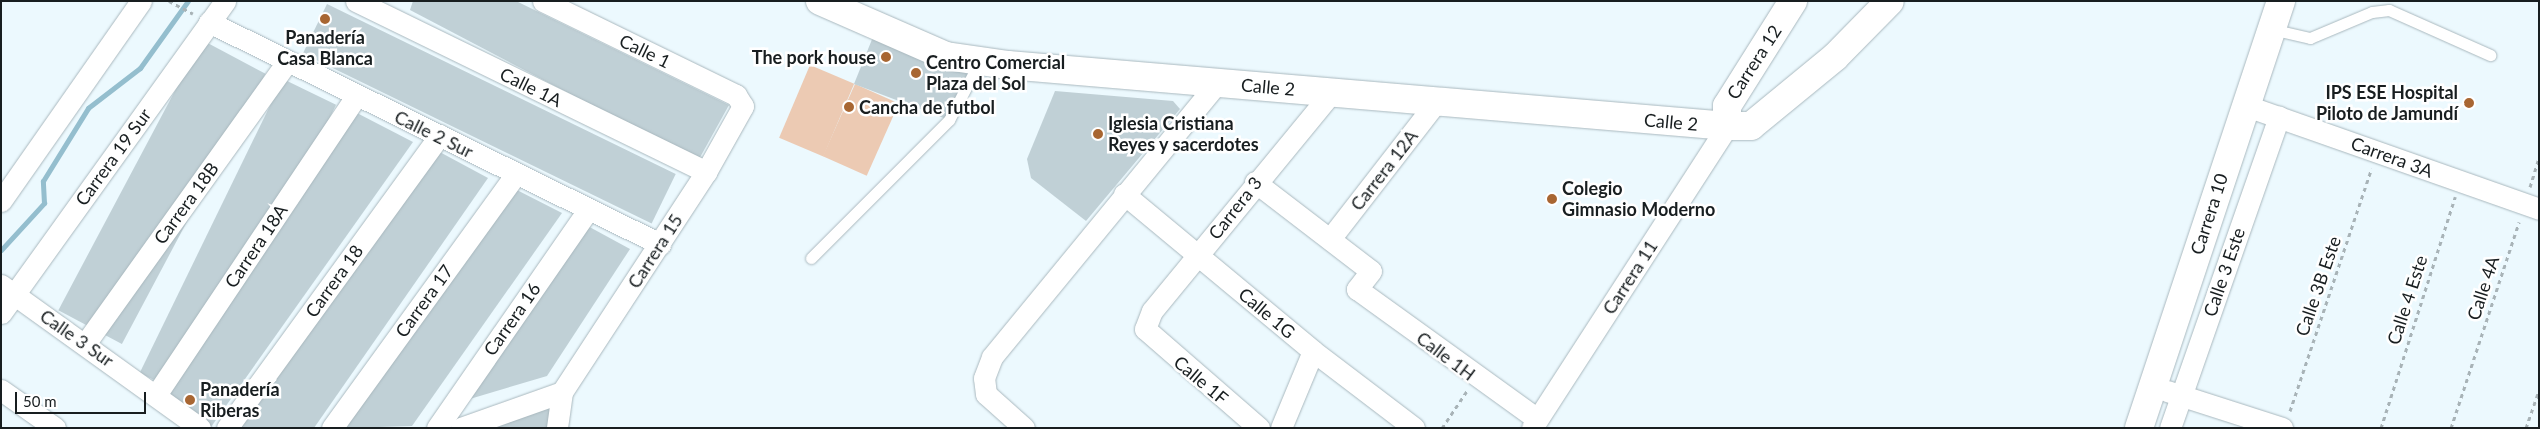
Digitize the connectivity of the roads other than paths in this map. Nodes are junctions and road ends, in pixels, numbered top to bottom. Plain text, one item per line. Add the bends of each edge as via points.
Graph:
1 (141, 1) edge
2 (225, 1) edge
3 (356, 1) edge
4 (543, 1) edge
5 (820, 1) edge
6 (1793, 1) edge
7 (1890, 1) edge
8 (2280, 1) edge
9 (2371, 7) edge
10 (200, 18) junction
11 (2271, 29) junction
12 (2490, 55) dead end
13 (980, 61) junction
14 (287, 62) junction
15 (1217, 82) junction
16 (1332, 92) junction
17 (356, 96) junction
18 (1437, 101) junction
19 (2244, 105) junction
20 (743, 106) joint
21 (2279, 116) junction
22 (1727, 126) junction
23 (440, 135) junction
24 (706, 172) junction
25 (516, 174) junction
26 (1255, 182) junction
27 (1124, 194) junction
28 (1, 201) edge
29 (2532, 207) edge
30 (588, 210) junction
31 (1330, 239) junction
32 (660, 244) junction
33 (1198, 255) junction
34 (811, 258) dead end
35 (8, 289) edge
36 (1, 313) edge
37 (1145, 329) joint
38 (85, 344) junction
39 (1313, 351) junction
40 (2152, 386) junction
41 (1, 390) edge
42 (562, 392) junction
43 (156, 395) junction
44 (2180, 395) junction
45 (1534, 423) edge
46 (2141, 423) edge
47 (2284, 423) edge
48 (55, 428) edge
49 (200, 428) edge
50 (227, 428) edge
51 (332, 428) edge
52 (437, 428) edge
53 (461, 428) edge
54 (557, 428) edge
55 (1024, 428) edge
56 (1259, 428) edge
57 (1282, 428) edge
58 (1414, 428) edge
59 (2170, 428) edge

1 - 28 street
2 - 10 street, Carrera 19 Sur
3 - 24 street, Calle 1A
4 - 20 street, Calle 1 via 736,95
5 - 13 main road, Calle 2 via 946,56
6 - 22 main road, Carrera 12 via 1726,106
7 - 22 main road via 1835,57 1751,126
8 - 11 main road, Carrera 10
9 - 11 lane via 2310,38
9 - 12 lane via 2389,10
10 - 14 street, Calle 2 Sur
10 - 35 street, Carrera 19 Sur
11 - 19 main road, Carrera 10
13 - 15 main road, Calle 2
13 - 34 lane via 948,120
14 - 17 street, Calle 2 Sur
14 - 38 street, Carrera 18B
15 - 16 main road, Calle 2
15 - 27 street
16 - 18 main road, Calle 2
16 - 26 street, Carrera 3
17 - 23 street, Calle 2 Sur
17 - 43 street, Carrera 18A
18 - 22 main road, Calle 2
18 - 31 street, Carrera 12A
19 - 21 street, Carrera 3A
19 - 40 main road, Carrera 10
20 - 24 street, Carrera 15
21 - 29 street, Carrera 3A
21 - 44 street, Calle 3 Este
22 - 45 street, Carrera 11
23 - 25 street, Calle 2 Sur
23 - 50 street, Carrera 18
24 - 32 street, Carrera 15
25 - 30 street, Calle 2 Sur
25 - 51 street, Carrera 17
26 - 31 street
26 - 33 street, Carrera 3
27 - 33 street, Calle 1G
27 - 55 street via 992,357 984,378 986,394
30 - 32 street, Calle 2 Sur
30 - 52 street, Carrera 16
31 - 45 street, Calle 1H via 1371,271 1357,289
32 - 42 street, Carrera 15
33 - 37 street, Carrera 3 via 1152,311
33 - 39 street, Calle 1G
35 - 36 street, Carrera 19 Sur
35 - 38 street, Calle 3 Sur
37 - 56 street, Calle 1F
38 - 43 street, Calle 3 Sur
39 - 57 street
39 - 58 street, Calle 1G
40 - 44 street
40 - 46 main road, Carrera 10
41 - 48 street
42 - 53 street
42 - 54 street
43 - 49 street, Calle 3 Sur
44 - 47 street
44 - 59 street, Calle 3 Este
46 - 59 street

